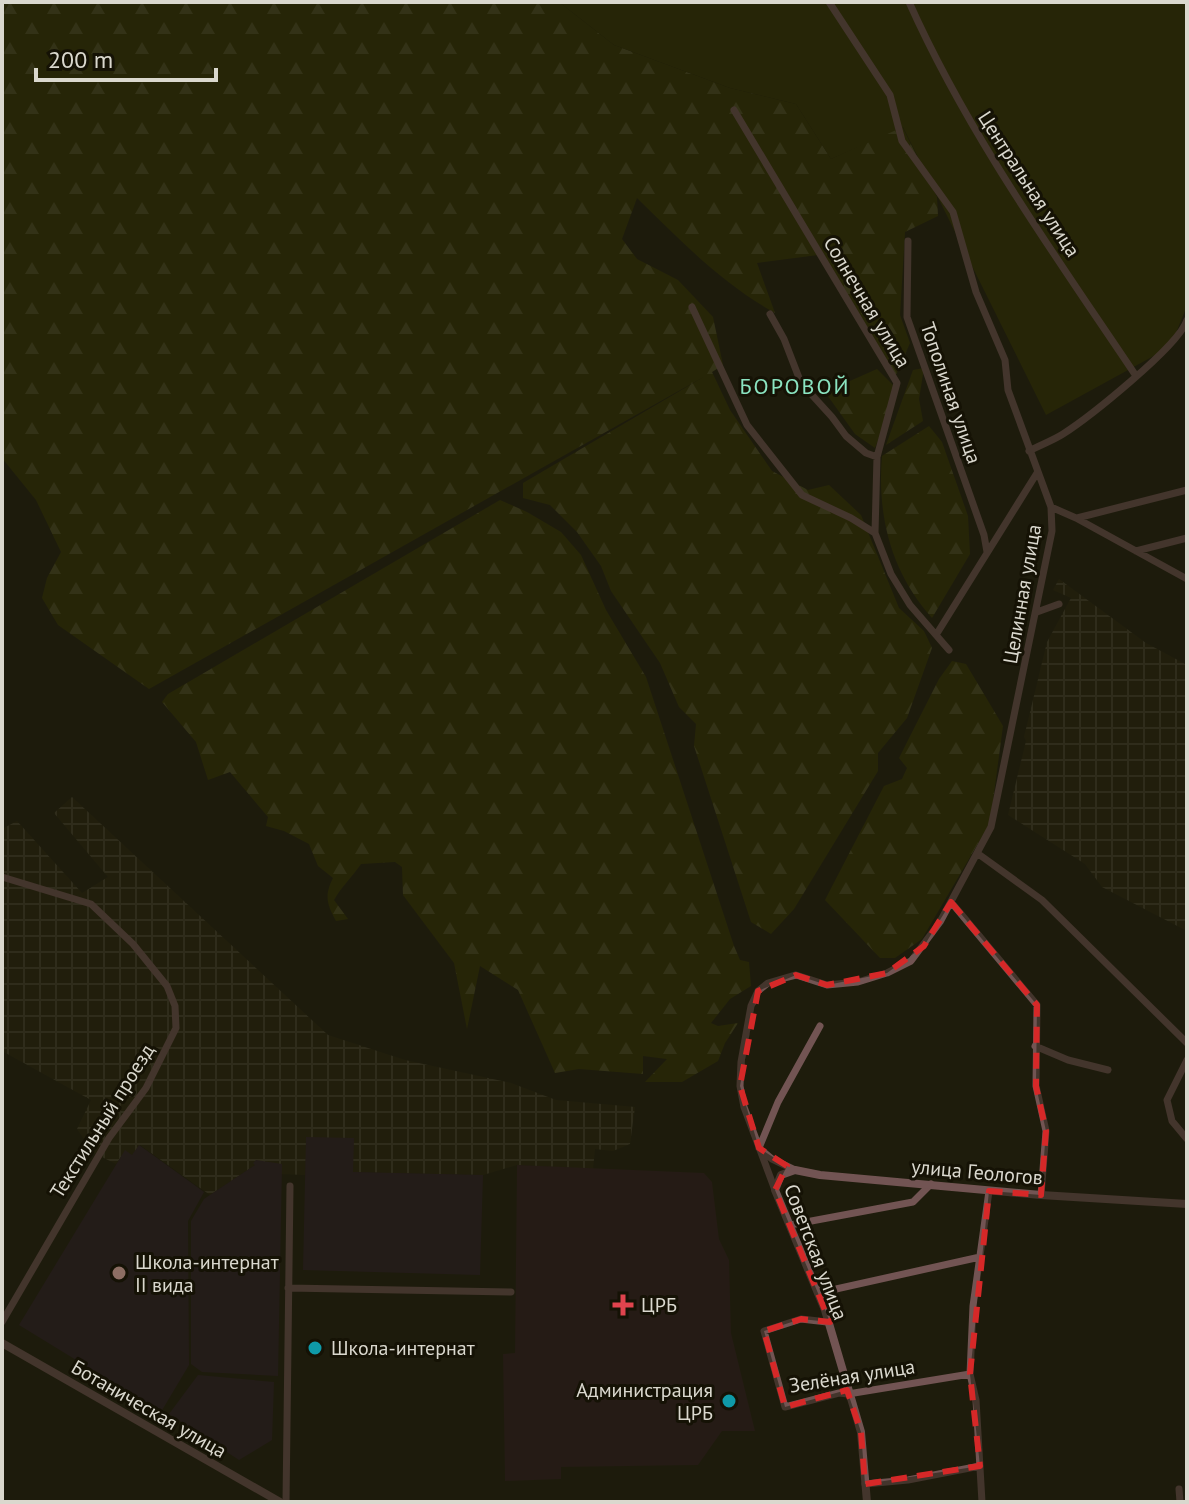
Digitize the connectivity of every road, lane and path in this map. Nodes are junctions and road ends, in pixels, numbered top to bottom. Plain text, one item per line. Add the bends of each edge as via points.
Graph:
1 (829, 2) edge
2 (909, 2) edge
3 (734, 110) dead end
4 (908, 241) dead end
5 (692, 307) dead end
6 (770, 314) dead end
7 (1187, 320) edge
8 (1136, 376) junction
9 (1029, 451) junction
10 (877, 457) junction
11 (1037, 473) junction
12 (1187, 490) edge
13 (1051, 507) junction
14 (1076, 518) junction
15 (875, 533) junction
16 (1187, 538) edge
17 (1136, 551) junction
18 (987, 552) junction
19 (1187, 579) edge
20 (1059, 604) dead end
21 (1037, 612) junction
22 (936, 635) junction
23 (949, 650) dead end
24 (977, 853) junction
25 (2, 877) edge
26 (951, 902) junction
27 (758, 991) joint
28 (820, 1026) dead end
29 (1187, 1043) edge
30 (1035, 1046) junction
31 (1187, 1060) edge
32 (1108, 1070) dead end
33 (1187, 1139) edge
34 (759, 1148) junction
35 (795, 1170) junction
36 (931, 1184) junction
37 (290, 1186) dead end
38 (775, 1190) junction
39 (989, 1191) junction
40 (1041, 1195) junction
41 (1187, 1204) edge
42 (790, 1225) junction
43 (980, 1257) junction
44 (288, 1288) junction
45 (511, 1292) dead end
46 (818, 1293) junction
47 (2, 1322) edge
48 (827, 1322) junction
49 (2, 1343) edge
50 (970, 1374) junction
51 (848, 1394) junction
52 (980, 1466) junction
53 (865, 1484) junction
54 (1179, 1489) dead end
55 (280, 1502) edge
56 (286, 1502) edge
57 (867, 1502) edge
58 (982, 1502) edge
59 (1180, 1502) edge

1 - 9 street, Целинная улица via 890,95 902,141 953,212 976,292 1005,360 1008,390
2 - 8 street, Центральная улица via 949,87 1005,180
3 - 10 street, Солнечная улица via 897,383
4 - 18 street, Тополиная улица via 907,317
5 - 15 street via 747,425 802,495
6 - 10 street via 801,383 846,436
7 - 8 street via 1185,329
8 - 9 street via 1063,434
9 - 11 street, Целинная улица
10 - 15 street, Солнечная улица
11 - 13 street, Целинная улица
11 - 18 street
12 - 14 street
13 - 14 street
13 - 21 street, Целинная улица via 1052,531
14 - 17 street
15 - 22 street, Солнечная улица via 891,574
16 - 17 street
17 - 19 street
18 - 22 street
20 - 21 street
21 - 24 street, Целинная улица via 996,809
22 - 23 street, Солнечная улица
24 - 26 street, Целинная улица
24 - 29 street via 1042,900
25 - 47 street, Текстильный проезд via 91,904 167,986 176,1028 146,1088 101,1152
26 - 27 street, Целинная улица via 911,961 887,973 827,985 796,975
26 - 30 street via 1037,1005
27 - 34 street, Советская улица via 751,1006 740,1086
28 - 34 street
30 - 32 street
30 - 40 street via 1036,1086 1046,1131
31 - 33 street via 1167,1100 1172,1121
34 - 35 street
34 - 38 street, Советская улица
35 - 36 street, улица Геологов
35 - 38 street via 781,1175
36 - 39 street, улица Геологов
36 - 42 street via 913,1202
37 - 44 street
38 - 42 street, Советская улица
39 - 40 street, улица Геологов
39 - 43 street
40 - 41 street, улица Геологов
42 - 46 street, Советская улица
43 - 46 street
43 - 50 street
44 - 45 street
44 - 56 street
46 - 48 street, Советская улица
48 - 51 street, Советская улица
48 - 51 street, Зелёная улица via 801,1319 764,1331 785,1407
49 - 55 street, Ботаническая улица
50 - 51 street, Зелёная улица
50 - 52 street
51 - 53 street, Советская улица via 861,1432
52 - 53 street
52 - 58 street
53 - 57 street, Советская улица
54 - 59 street

